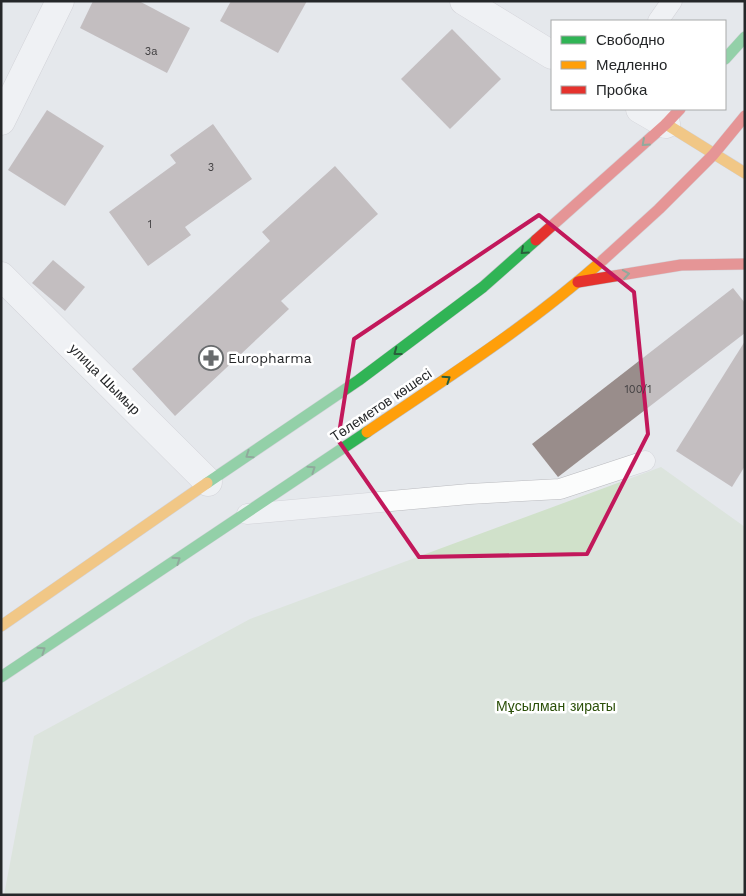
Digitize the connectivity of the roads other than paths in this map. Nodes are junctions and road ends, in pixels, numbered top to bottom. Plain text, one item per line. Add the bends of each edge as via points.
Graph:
1 (60, 1) edge
2 (464, 1) edge
3 (672, 1) edge
4 (659, 20) edge
5 (745, 37) edge
6 (551, 54) edge
7 (726, 58) edge
8 (645, 110) edge
9 (673, 116) edge
10 (745, 116) edge
11 (1, 121) edge
12 (713, 155) junction
13 (745, 173) edge
14 (745, 264) edge
15 (1, 276) edge
16 (578, 282) junction
17 (645, 461) dead end
18 (208, 482) junction
19 (245, 514) junction
20 (1, 626) edge
21 (1, 677) edge

1 - 11 street
2 - 6 street
3 - 4 lane
5 - 7 main road
8 - 9 street
9 - 12 main road
9 -> 18 main road via 484,287 359,380
10 - 12 main road, Төлеметов көшесі
12 - 13 main road
12 - 16 main road, Төлеметов көшесі
16 -> 14 main road via 681,265
15 - 18 street, улица Шымыр
19 -> 16 main road, Төлеметов көшесі via 504,340
17 - 19 lane via 560,489
18 - 20 main road
21 -> 19 main road, Төлеметов көшесі

